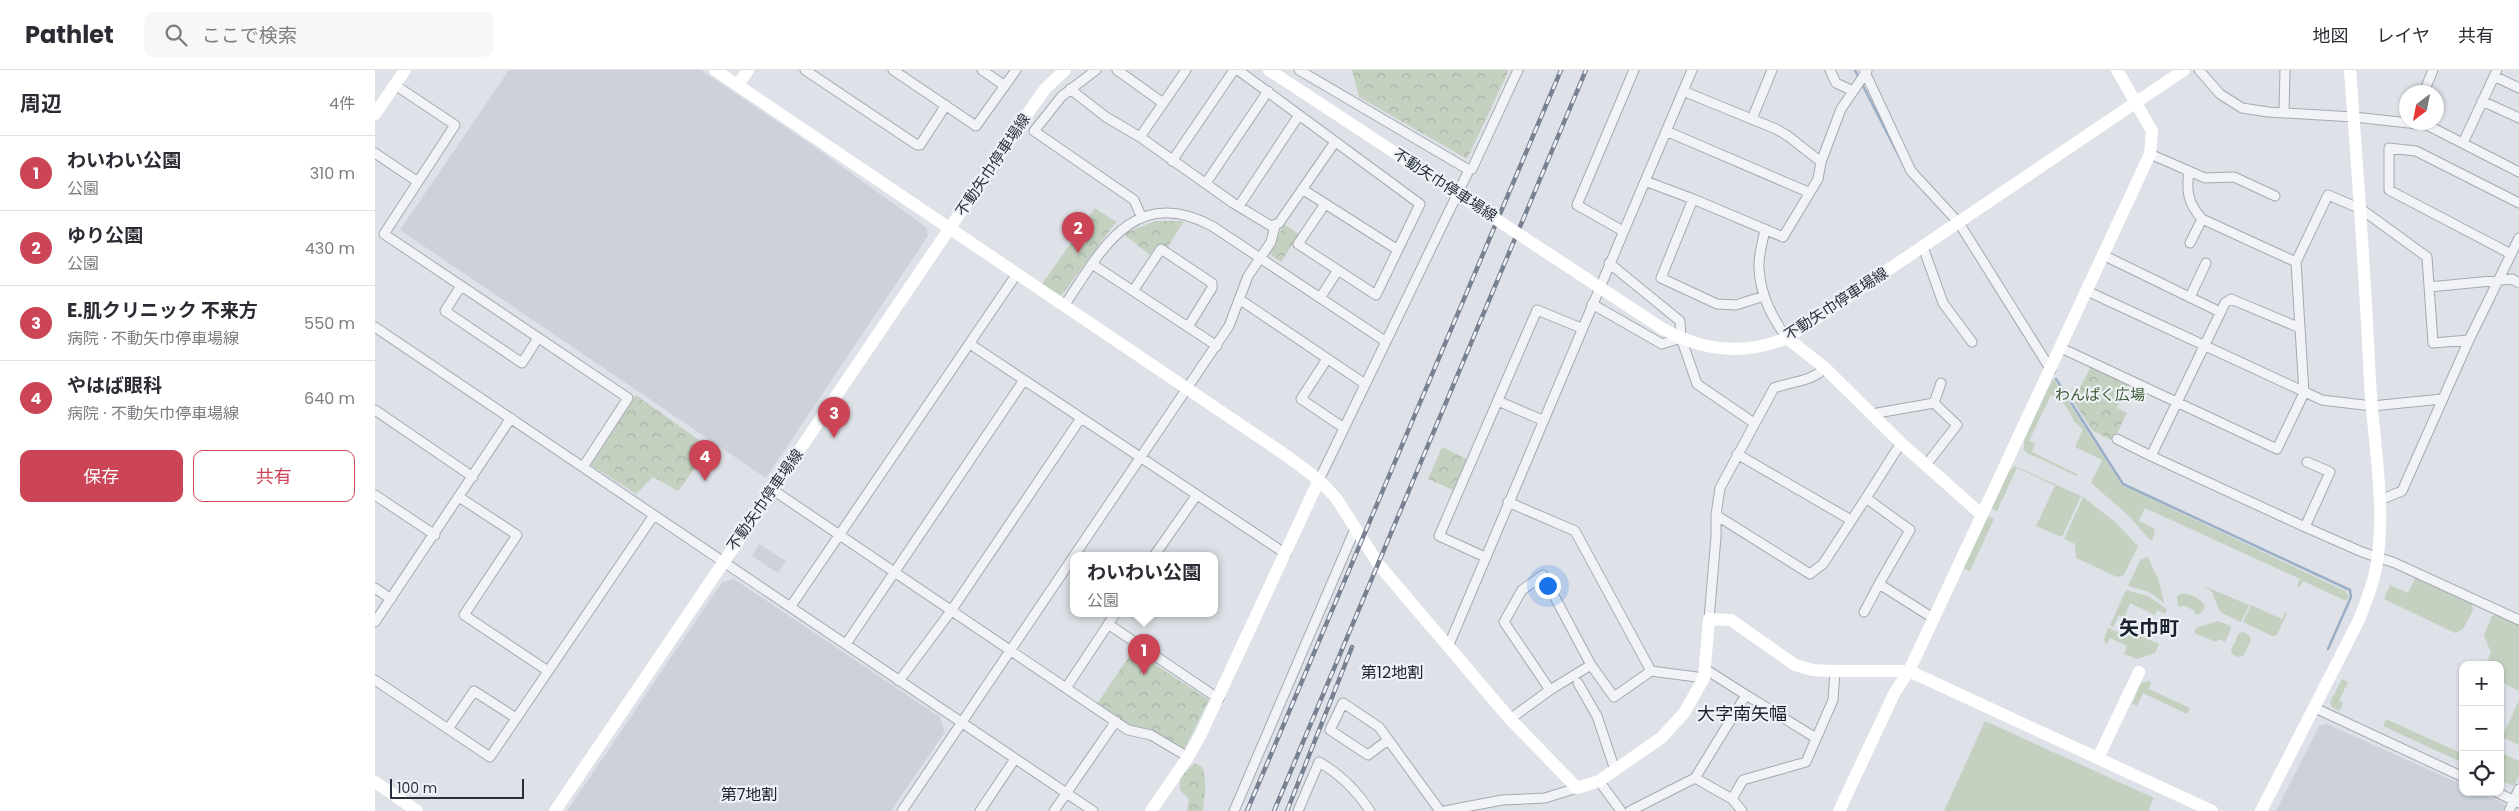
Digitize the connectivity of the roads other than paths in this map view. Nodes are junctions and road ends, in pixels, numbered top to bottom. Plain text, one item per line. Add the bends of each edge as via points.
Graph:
1 (405, 70) edge
2 (715, 70) edge
3 (748, 70) edge
4 (805, 70) edge
5 (893, 70) edge
6 (982, 70) edge
7 (1015, 70) edge
8 (1065, 70) edge
9 (1096, 70) edge
10 (1117, 70) edge
11 (1186, 70) edge
12 (1236, 70) edge
13 (1269, 70) edge
14 (1299, 70) edge
15 (1518, 70) edge
16 (1634, 70) edge
17 (1692, 70) edge
18 (1772, 70) edge
19 (1830, 70) edge
20 (2117, 70) edge
21 (2184, 70) edge
22 (2199, 70) edge
23 (2285, 70) edge
24 (2350, 70) edge
25 (2433, 70) edge
26 (2496, 73) edge
27 (1861, 77) edge
28 (395, 85) junction
29 (738, 85) junction
30 (2427, 85) edge
31 (1005, 86) junction
32 (2519, 88) edge
33 (1070, 89) junction
34 (1268, 91) junction
35 (1683, 91) junction
36 (2482, 101) junction
37 (2136, 102) junction
38 (1163, 103) junction
39 (946, 105) junction
40 (2284, 112) junction
41 (375, 114) edge
42 (1299, 115) junction
43 (2354, 117) junction
44 (2519, 118) edge
45 (1752, 119) junction
46 (2399, 123) edge
47 (2437, 130) edge
48 (1666, 131) junction
49 (1140, 137) junction
50 (1335, 142) junction
51 (2463, 143) junction
52 (375, 153) edge
53 (2150, 154) junction
54 (1172, 162) junction
55 (1821, 162) junction
56 (1469, 170) junction
57 (2189, 171) junction
58 (2519, 172) edge
59 (1645, 181) junction
60 (418, 182) junction
61 (1207, 183) junction
62 (1302, 189) junction
63 (1809, 192) junction
64 (2275, 196) dead end
65 (1693, 199) junction
66 (1325, 204) junction
67 (2519, 204) edge
68 (1239, 206) junction
69 (2361, 210) junction
70 (1142, 218) junction
71 (2202, 219) junction
72 (1959, 223) junction
73 (1275, 226) junction
74 (949, 229) junction
75 (1765, 229) junction
76 (1623, 231) junction
77 (2519, 238) edge
78 (2190, 243) dead end
79 (1923, 247) junction
80 (1397, 250) junction
81 (2511, 254) junction
82 (2103, 255) junction
83 (1260, 258) junction
84 (2297, 262) junction
85 (1609, 263) junction
86 (2206, 263) dead end
87 (1092, 264) junction
88 (1338, 270) junction
89 (1016, 274) junction
90 (2499, 280) junction
91 (2519, 283) edge
92 (461, 286) junction
93 (2429, 287) junction
94 (1133, 291) junction
95 (2087, 291) junction
96 (1764, 296) junction
97 (2190, 297) junction
98 (1320, 298) junction
99 (1239, 300) junction
100 (1592, 304) junction
101 (1064, 306) junction
102 (2220, 312) junction
103 (375, 327) edge
104 (1188, 327) junction
105 (1581, 328) junction
106 (2300, 328) junction
107 (538, 338) junction
108 (1681, 338) junction
109 (1787, 338) junction
110 (2469, 340) junction
111 (1385, 342) junction
112 (1971, 342) dead end
113 (970, 344) junction
114 (1217, 346) junction
115 (2203, 346) junction
116 (2061, 348) junction
117 (1327, 359) junction
118 (1825, 368) junction
119 (2051, 370) junction
120 (1024, 380) junction
121 (1941, 383) dead end
122 (1365, 384) junction
123 (1188, 390) junction
124 (2304, 393) junction
125 (2442, 399) junction
126 (1498, 401) junction
127 (2176, 402) junction
128 (1934, 403) junction
129 (2371, 406) junction
130 (375, 410) edge
131 (1872, 414) junction
132 (511, 418) junction
133 (1081, 418) junction
134 (1542, 420) junction
135 (1754, 423) junction
136 (1344, 428) junction
137 (2117, 439) dead end
138 (1901, 443) junction
139 (1737, 454) junction
140 (2151, 456) junction
141 (1140, 458) junction
142 (2307, 462) dead end
143 (1926, 465) junction
144 (583, 467) junction
145 (473, 477) junction
146 (1319, 480) junction
147 (773, 490) junction
148 (375, 495) edge
149 (1196, 496) junction
150 (459, 497) junction
151 (1866, 498) junction
152 (2380, 500) junction
153 (1508, 502) junction
154 (653, 515) junction
155 (1715, 515) junction
156 (1982, 515) junction
157 (1851, 520) junction
158 (2305, 527) junction
159 (1355, 529) junction
160 (435, 535) junction
161 (839, 535) junction
162 (1077, 552) edge
163 (1157, 552) edge
164 (1286, 554) junction
165 (2378, 556) junction
166 (1485, 557) junction
167 (723, 560) junction
168 (1070, 562) edge
169 (895, 572) junction
170 (1879, 584) junction
171 (375, 588) edge
172 (391, 599) junction
173 (791, 606) junction
174 (951, 611) junction
175 (1864, 612) dead end
176 (1113, 617) edge
177 (1933, 618) junction
178 (1709, 619) junction
179 (2519, 620) edge
180 (375, 622) edge
181 (1108, 624) junction
182 (846, 644) junction
183 (1448, 646) junction
184 (1010, 651) junction
185 (1591, 665) junction
186 (548, 671) junction
187 (1651, 671) junction
188 (1835, 671) junction
189 (1909, 671) junction
190 (2139, 672) dead end
191 (1705, 673) junction
192 (375, 680) edge
193 (899, 681) junction
194 (1578, 683) dead end
195 (1067, 688) junction
196 (1549, 690) junction
197 (1746, 695) junction
198 (1219, 698) junction
199 (2315, 708) junction
200 (517, 718) junction
201 (1510, 719) junction
202 (1116, 722) junction
203 (962, 723) junction
204 (448, 729) junction
205 (1817, 738) junction
206 (1388, 740) junction
207 (1188, 757) junction
208 (2098, 758) junction
209 (1015, 759) junction
210 (1615, 770) junction
211 (2459, 775) edge
212 (1695, 778) junction
213 (1599, 781) junction
214 (375, 782) edge
215 (1577, 788) junction
216 (2519, 789) edge
217 (1066, 793) junction
218 (2504, 796) edge
219 (1732, 799) junction
220 (2516, 802) edge
221 (1843, 810) edge
222 (417, 811) edge
223 (555, 811) edge
224 (902, 811) edge
225 (980, 811) edge
226 (1054, 811) edge
227 (1093, 811) edge
228 (1151, 811) edge
229 (1234, 811) edge
230 (1298, 811) edge
231 (1370, 811) edge
232 (1440, 811) edge
233 (1445, 811) edge
234 (1621, 811) edge
235 (1630, 811) edge
236 (1742, 811) edge
237 (2213, 811) edge
238 (2261, 811) edge
239 (2509, 811) edge

1 - 28 street
2 - 29 street
3 - 29 street
4 - 39 street via 917,145
5 - 39 street
6 - 31 street
7 - 31 street
8 - 74 street, 不動矢巾停車場線 via 1037,100
9 - 33 street
10 - 38 street
11 - 38 street
12 - 34 street
12 - 54 street
13 - 108 street, 不動矢巾停車場線, bridge
14 - 56 street
15 - 56 street
16 - 76 street via 1577,205
17 - 35 street
18 - 45 street
19 - 27 street via 1836,83
20 - 37 street
21 - 37 street, 不動矢巾停車場線
22 - 40 street via 2220,94 2242,108
23 - 40 street
24 - 43 street
25 - 30 street
26 - 32 street
26 - 36 street
27 - 55 street via 1841,109
27 - 72 street via 1911,171
28 - 41 street
28 - 60 street via 455,125
29 - 74 street
31 - 39 street via 979,125
33 - 49 street via 1106,117
33 - 70 street via 1034,131 1134,200
34 - 42 street
34 - 61 street
35 - 45 street
35 - 48 street
36 - 44 street
36 - 51 street
37 - 53 street via 2152,131
37 - 72 street, 不動矢巾停車場線
38 - 49 street
40 - 43 street
42 - 50 street
42 - 68 street
43 - 46 street
43 - 69 street
45 - 55 street via 1788,136
47 - 51 street
48 - 59 street
48 - 63 street
49 - 54 street
50 - 62 street
50 - 80 street via 1420,204
51 - 58 street
52 - 60 street
53 - 57 street
53 - 82 street
54 - 61 street
55 - 63 street via 1818,179
56 - 111 street
57 - 64 street via 2205,178 2234,177
57 - 71 street via 2186,190 2191,206
59 - 65 street
59 - 76 street
60 - 92 street via 384,234
61 - 68 street
62 - 66 street
62 - 73 street
63 - 75 street via 1783,237
65 - 75 street
65 - 96 street via 1661,278 1717,304 1736,305
66 - 80 street
66 - 88 street via 1298,244
67 - 81 street via 2416,151 2389,148 2389,190
68 - 73 street
69 - 84 street via 2328,195
69 - 93 street via 2427,257
69 - 129 street
70 - 83 street via 1170,213 1199,219
70 - 87 street via 1117,232
71 - 78 street
71 - 84 street
72 - 79 street, 不動矢巾停車場線
72 - 119 street
73 - 83 street via 1274,235
74 - 89 street
74 - 147 street, 不動矢巾停車場線
75 - 96 street via 1758,267
76 - 85 street
77 - 81 street
79 - 109 street, 不動矢巾停車場線
79 - 112 street via 1943,303
80 - 88 street via 1375,295
81 - 90 street
82 - 95 street
82 - 97 street
83 - 98 street
83 - 99 street
84 - 106 street
85 - 100 street
85 - 108 street via 1680,321
86 - 97 street
87 - 94 street
87 - 101 street
88 - 98 street
89 - 101 street
89 - 113 street
90 - 91 street via 2512,279
90 - 93 street
90 - 110 street
92 - 107 street
92 - 107 street via 445,311 522,363
93 - 110 street via 2433,343
94 - 104 street
94 - 104 street via 1161,249 1211,283 1212,288
95 - 115 street
95 - 116 street
96 - 109 street
97 - 102 street
98 - 111 street
99 - 114 street
99 - 117 street
100 - 105 street
100 - 108 street via 1662,344
101 - 123 street
102 - 106 street via 2225,302 2231,299
102 - 115 street
103 - 132 street
104 - 114 street
105 - 126 street via 1537,310
105 - 134 street
106 - 124 street
107 - 144 street via 628,398
108 - 109 street, 不動矢巾停車場線 via 1725,349 1747,350
108 - 135 street via 1697,384
109 - 118 street
110 - 125 street
111 - 122 street
113 - 120 street
113 - 161 street
114 - 123 street
115 - 124 street
115 - 127 street
116 - 119 street
116 - 127 street
117 - 122 street
117 - 136 street via 1301,399
118 - 131 street
118 - 135 street via 1814,378 1774,388
119 - 156 street
120 - 133 street
120 - 169 street
121 - 128 street
122 - 136 street
123 - 141 street
123 - 146 street
124 - 127 street via 2277,449
124 - 129 street via 2322,400
125 - 129 street
125 - 152 street via 2402,491
126 - 134 street
126 - 166 street via 1439,536
127 - 140 street
128 - 131 street
128 - 143 street via 1957,425
129 - 152 street
130 - 145 street
131 - 138 street
132 - 144 street
132 - 145 street
133 - 141 street
133 - 174 street
134 - 153 street
135 - 139 street
136 - 146 street
137 - 140 street
138 - 143 street
138 - 151 street
139 - 155 street via 1720,488
139 - 157 street
140 - 158 street
141 - 149 street
141 - 162 street
142 - 158 street via 2331,472
143 - 156 street
144 - 154 street
145 - 150 street
146 - 159 street via 1336,498
146 - 164 street
147 - 161 street
147 - 167 street, 不動矢巾停車場線
148 - 160 street
149 - 163 street
149 - 164 street
150 - 160 street
150 - 186 street via 517,535 464,615
151 - 157 street
151 - 170 street via 1910,530
152 - 165 street
153 - 166 street
153 - 187 street via 1575,531
154 - 167 street
154 - 186 street
155 - 157 street via 1810,574 1823,564
155 - 178 street
156 - 177 street
158 - 165 street
159 - 183 street via 1379,565
159 - 229 street
160 - 172 street
161 - 169 street
161 - 173 street
164 - 198 street
165 - 179 street
165 - 199 street via 2370,592 2359,620
166 - 183 street
167 - 173 street
167 - 223 street, 不動矢巾停車場線
168 - 184 street
169 - 174 street
169 - 182 street
170 - 175 street
170 - 177 street
171 - 172 street
172 - 180 street
173 - 182 street
174 - 184 street
174 - 193 street
176 - 181 street
177 - 189 street
178 - 188 street via 1731,620 1795,665
178 - 191 street
181 - 195 street
181 - 198 street
182 - 193 street
183 - 201 street
184 - 195 street
184 - 203 street
185 - 187 street via 1614,697
185 - 196 street
185 - 196 street via 1543,575 1521,590 1504,622
186 - 200 street
187 - 191 street
188 - 189 street
188 - 205 street via 1833,700
189 - 208 street
189 - 221 street via 1895,692
190 - 208 street
191 - 197 street
191 - 210 street via 1684,713 1661,738
192 - 204 street
193 - 203 street
194 - 210 street via 1597,716
195 - 202 street
196 - 201 street
197 - 205 street
197 - 212 street
198 - 207 street
199 - 211 street
199 - 238 street
200 - 204 street via 474,690
200 - 204 street via 490,758
201 - 215 street
202 - 207 street via 1128,730 1151,735
202 - 217 street
203 - 209 street
203 - 224 street
205 - 219 street via 1806,762 1743,780
206 - 206 street via 1379,727 1343,703 1330,730 1368,755
206 - 232 street
207 - 228 street
208 - 237 street
209 - 217 street
209 - 225 street
210 - 213 street
212 - 219 street
212 - 235 street
213 - 215 street
213 - 234 street
214 - 222 street
215 - 233 street via 1545,798 1502,800
216 - 220 street
217 - 226 street
217 - 227 street
218 - 220 street
219 - 236 street
220 - 239 street
230 - 231 street via 1319,762 1335,771

